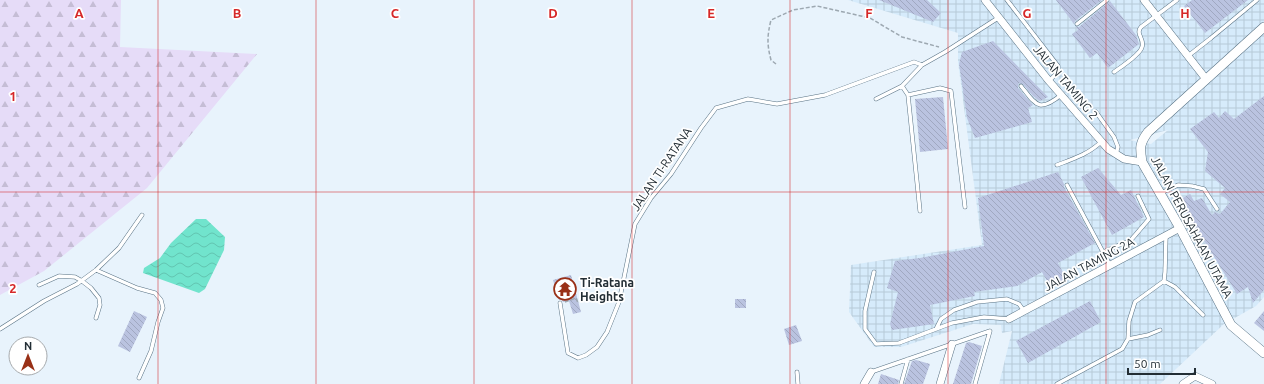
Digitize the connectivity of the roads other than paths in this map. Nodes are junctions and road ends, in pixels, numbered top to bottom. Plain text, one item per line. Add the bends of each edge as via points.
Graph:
1 (985, 0) edge
2 (1007, 0) edge
3 (1107, 0) edge
4 (1144, 0) edge
5 (1177, 0) edge
6 (1257, 0) edge
7 (1156, 16) junction
8 (998, 18) junction
9 (1077, 24) dead end
10 (1264, 27) edge
11 (1188, 56) junction
12 (922, 65) junction
13 (1114, 72) dead end
14 (1206, 79) junction
15 (1048, 80) junction
16 (902, 86) junction
17 (1021, 86) dead end
18 (908, 95) junction
19 (1061, 95) junction
20 (876, 99) dead end
21 (1096, 112) dead end
22 (1102, 141) junction
23 (1116, 154) junction
24 (1142, 162) junction
25 (1057, 166) dead end
26 (1067, 184) dead end
27 (1160, 193) junction
28 (1138, 196) dead end
29 (965, 207) dead end
30 (1217, 209) dead end
31 (920, 211) dead end
32 (142, 215) dead end
33 (1180, 228) junction
34 (1166, 236) junction
35 (1103, 252) junction
36 (1110, 266) junction
37 (96, 270) junction
38 (874, 272) dead end
39 (82, 280) junction
40 (1164, 280) junction
41 (39, 285) dead end
42 (560, 304) road end
43 (1024, 311) junction
44 (1203, 315) dead end
45 (96, 318) dead end
46 (1009, 319) joint
47 (0, 329) edge
48 (936, 329) junction
49 (1160, 330) dead end
50 (1128, 339) junction
51 (952, 344) junction
52 (1264, 353) edge
53 (908, 359) junction
54 (797, 372) dead end
55 (871, 372) joint
56 (139, 378) dead end
57 (798, 384) edge
58 (864, 384) edge
59 (901, 384) edge
60 (940, 384) edge
61 (975, 384) edge
62 (1057, 384) edge
63 (1183, 384) edge
64 (1212, 384) edge

1 - 8 street, JALAN TAMING 2
2 - 15 lane via 1058,66 1058,72
3 - 9 lane
4 - 7 street
5 - 7 lane
6 - 11 lane
7 - 11 street
7 - 13 lane via 1139,30 1143,46 1140,51
8 - 12 lane
8 - 15 street, JALAN TAMING 2
10 - 14 street, JALAN PERUSAHAAN UTAMA
11 - 14 street
12 - 16 lane
12 - 42 lane, JALAN TI-RATANA via 914,62 825,95 776,104 748,99 716,108 635,224 620,302 607,332 597,347 586,355 578,358 568,353
14 - 24 street, JALAN PERUSAHAAN UTAMA via 1148,132 1142,140
15 - 19 street, JALAN TAMING 2
16 - 18 lane
16 - 20 lane
17 - 19 lane via 1033,102 1040,105 1047,105
18 - 29 lane via 940,88 951,91
18 - 31 lane
19 - 22 street, JALAN TAMING 2
21 - 23 lane via 1114,136 1118,147
22 - 23 street, JALAN TAMING 2
22 - 25 lane via 1094,149
23 - 24 street, JALAN TAMING 2 via 1124,159
24 - 27 street, JALAN PERUSAHAAN UTAMA
26 - 35 lane
27 - 30 lane via 1178,185 1192,186 1204,190
27 - 33 street, JALAN PERUSAHAAN UTAMA
28 - 35 lane via 1149,219 1131,240
32 - 37 lane via 119,248
33 - 34 street, JALAN TAMING 2A
33 - 52 street, JALAN PERUSAHAAN UTAMA via 1231,325
34 - 36 street, JALAN TAMING 2A
34 - 40 lane
35 - 36 lane
36 - 43 street, JALAN TAMING 2A
37 - 39 lane
37 - 56 lane via 155,293 161,300 163,308 151,351
38 - 48 lane via 865,311 865,329 876,344 898,343
39 - 41 lane via 75,276 59,276
39 - 45 lane via 99,298 100,305
39 - 47 lane
40 - 44 lane via 1175,286
40 - 50 lane via 1134,302 1128,321
43 - 46 street, JALAN TAMING 2A
43 - 48 lane via 1019,304 1007,299 977,302 954,310 941,319
46 - 48 lane via 984,317
49 - 50 lane
50 - 62 lane via 1122,349
51 - 53 lane
51 - 60 street
51 - 61 lane via 990,331
53 - 55 lane
53 - 59 lane
54 - 57 lane
55 - 58 street
63 - 64 street via 1195,376

